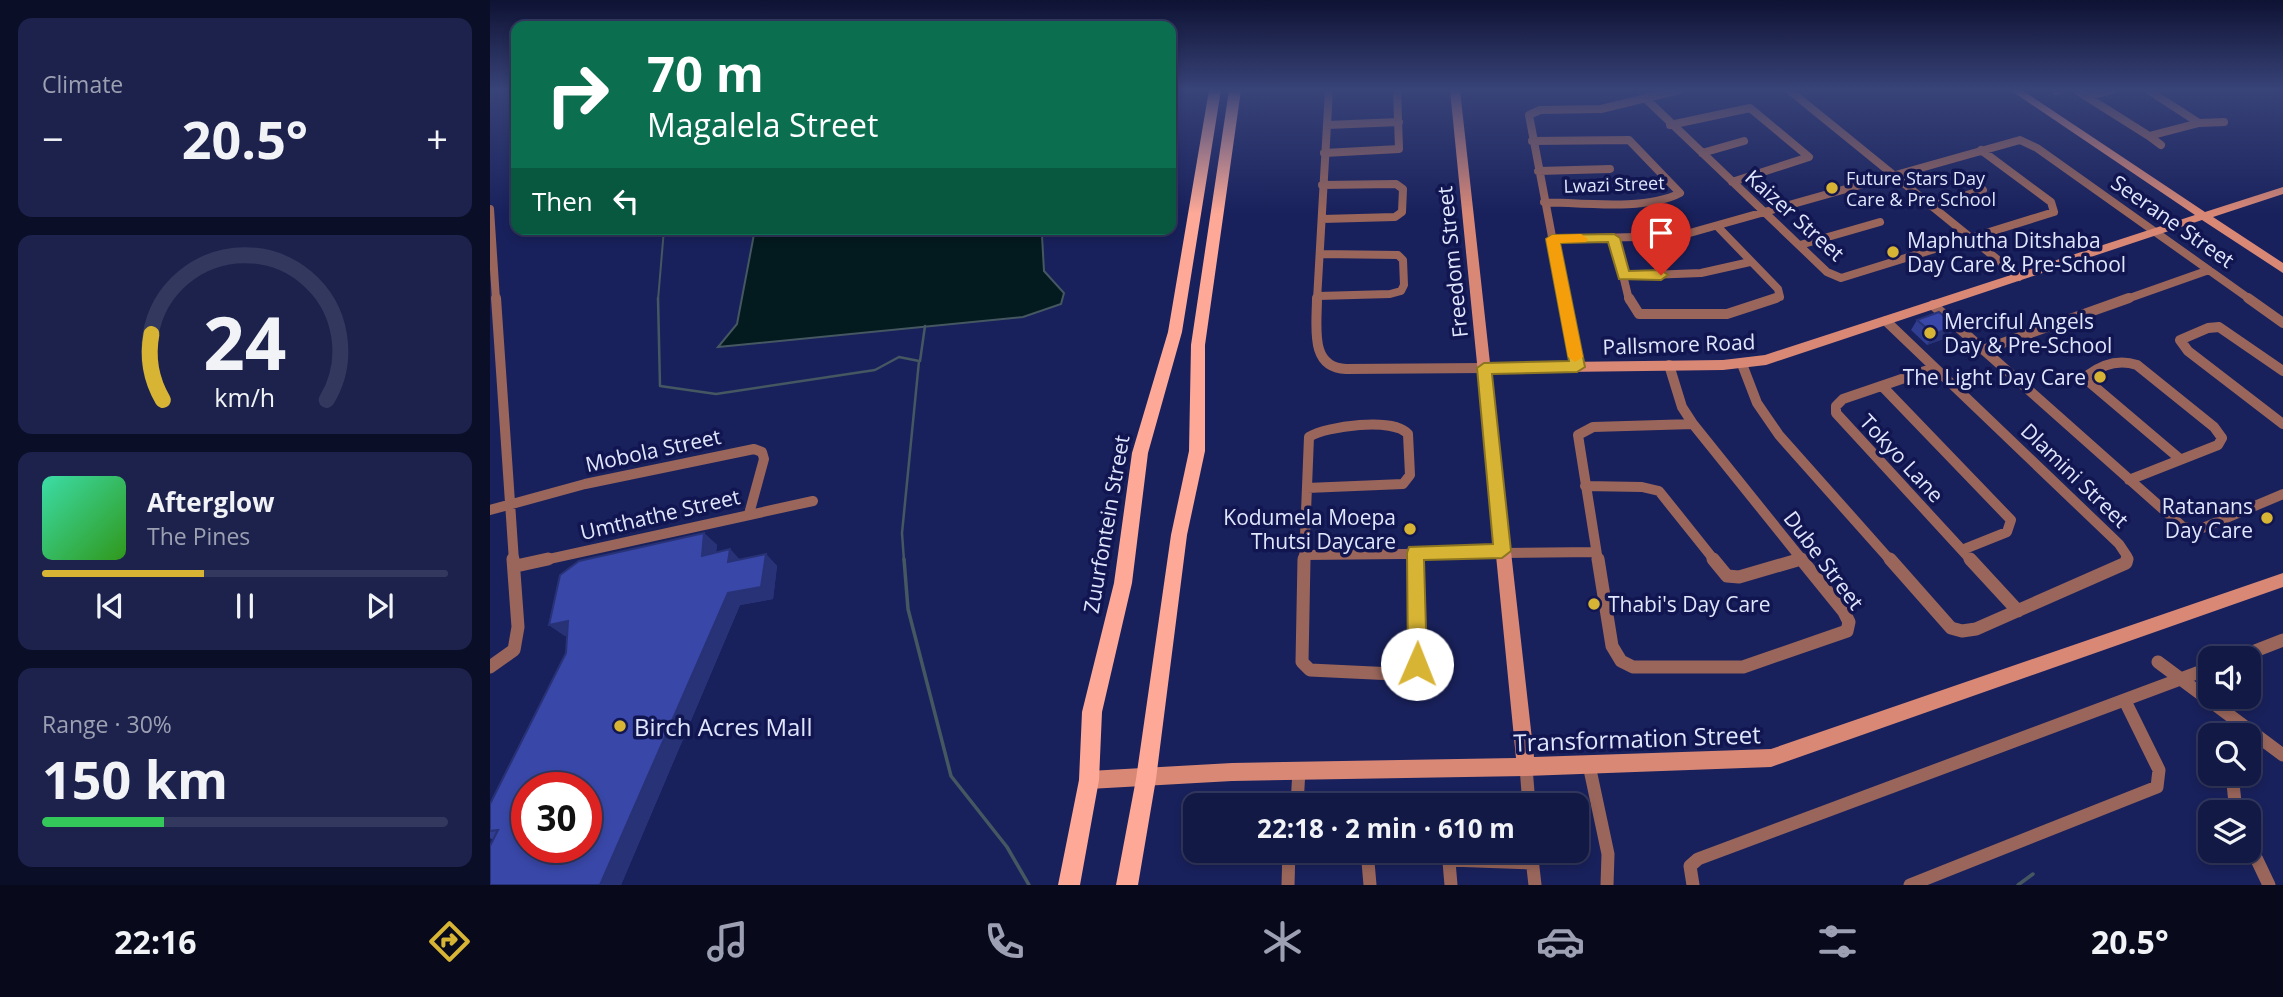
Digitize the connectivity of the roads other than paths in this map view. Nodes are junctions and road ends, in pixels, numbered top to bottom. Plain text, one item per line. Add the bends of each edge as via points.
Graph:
1 (1208, 131) edge
2 (1229, 131) edge
3 (1326, 131) edge
4 (1399, 131) edge
5 (1459, 131) edge
6 (1531, 131) edge
7 (1677, 131) edge
8 (1779, 131) edge
9 (1840, 131) edge
10 (2077, 131) edge
11 (2140, 131) edge
12 (2169, 131) edge
13 (2149, 136) junction
14 (1532, 141) junction
15 (1744, 141) dead end
16 (2161, 145) dead end
17 (1981, 150) junction
18 (1324, 153) junction
19 (1702, 153) junction
20 (1610, 169) dead end
21 (1538, 171) junction
22 (1893, 175) junction
23 (1732, 182) junction
24 (1322, 185) junction
25 (1983, 190) dead end
26 (2283, 190) edge
27 (1545, 202) junction
28 (1931, 206) junction
29 (490, 209) edge
30 (1766, 213) junction
31 (2203, 216) junction
32 (1322, 219) junction
33 (1880, 222) dead end
34 (1717, 226) junction
35 (2155, 232) junction
36 (1614, 238) junction
37 (1972, 238) junction
38 (1552, 239) junction
39 (1800, 245) junction
40 (1320, 254) junction
41 (1750, 262) junction
42 (2283, 269) edge
43 (2209, 270) junction
44 (1623, 276) junction
45 (2019, 277) junction
46 (1318, 296) junction
47 (1933, 305) junction
48 (493, 315) edge
49 (1886, 321) junction
50 (2283, 323) edge
51 (1983, 350) junction
52 (1742, 364) junction
53 (1669, 365) junction
54 (1577, 367) junction
55 (1484, 368) junction
56 (1934, 368) junction
57 (2283, 371) edge
58 (1882, 386) junction
59 (2282, 421) edge
60 (1693, 424) junction
61 (2180, 459) junction
62 (2129, 481) junction
63 (1585, 486) junction
64 (1307, 488) junction
65 (2283, 494) edge
66 (813, 501) dead end
67 (510, 502) junction
68 (490, 510) edge
69 (749, 514) junction
70 (1962, 550) junction
71 (1502, 551) junction
72 (1596, 552) junction
73 (1415, 553) junction
74 (1304, 555) junction
75 (1801, 559) junction
76 (516, 566) junction
77 (2283, 580) edge
78 (2018, 611) junction
79 (2283, 640) edge
80 (2261, 649) edge
81 (2158, 662) dead end
82 (490, 667) edge
83 (2198, 673) edge
84 (2180, 680) junction
85 (2125, 701) junction
86 (2234, 723) edge
87 (2261, 742) edge
88 (2283, 755) edge
89 (1589, 765) junction
90 (1526, 766) junction
91 (1300, 770) junction
92 (1146, 779) junction
93 (1089, 780) junction
94 (1298, 793) edge
95 (1527, 793) edge
96 (1289, 863) edge
97 (1368, 863) edge
98 (1449, 863) edge
99 (1532, 863) edge
100 (2259, 863) edge
101 (1069, 885) edge
102 (1127, 885) edge
103 (1288, 885) edge
104 (1370, 885) edge
105 (1451, 885) edge
106 (1535, 885) edge
107 (1607, 885) edge
108 (1693, 885) edge
109 (1910, 885) edge
110 (2269, 885) edge

1 - 93 main road, Zuurfontein Street via 1175,332 1140,453 1126,564 1092,712
2 - 92 main road via 1198,345 1197,451 1179,535
3 - 18 street, Pallsmore Road
4 - 18 street via 1396,150
5 - 55 street, Freedom Street
6 - 14 street
7 - 19 street, Kaizer Street
8 - 23 street via 1808,155 1802,161
9 - 22 street
10 - 31 street
11 - 13 street
12 - 13 street
13 - 16 street
14 - 21 street
14 - 27 street, Lwazi Street via 1629,140 1680,193 1646,202
15 - 19 street
17 - 22 street, Seerane Street
17 - 35 street, Seerane Street via 2016,140 2028,143
17 - 37 street, Kaizer Street via 2051,202 2055,210
18 - 24 street, Pallsmore Road
19 - 23 street, Kaizer Street
20 - 21 street
21 - 27 street
22 - 28 street
22 - 30 street, Seerane Street
23 - 30 street, Kaizer Street
24 - 32 street, Pallsmore Road
24 - 32 street via 1396,184 1403,192 1402,212 1395,217
25 - 28 street
26 - 31 street, Pallsmore Road
27 - 38 street
28 - 37 street
29 - 48 street
30 - 34 street, Seerane Street
30 - 39 street, Kaizer Street
31 - 35 street, Pallsmore Road
31 - 42 street
32 - 40 street, Pallsmore Road
33 - 39 street
34 - 36 street, Seerane Street via 1679,236
34 - 41 street
35 - 43 street, Seerane Street
35 - 45 street, Pallsmore Road
36 - 38 street, Seerane Street
36 - 44 street
37 - 39 street, Kaizer Street via 1845,278 1830,274
37 - 45 street
38 - 54 street
40 - 46 street, Pallsmore Road
40 - 46 street via 1398,255 1404,263 1404,285 1390,294
41 - 44 street via 1701,274
41 - 44 street via 1778,289 1780,297 1727,314 1639,314 1630,304
43 - 50 street, Seerane Street
43 - 51 street
45 - 47 street, Pallsmore Road
46 - 55 street, Pallsmore Road via 1318,350 1330,366
47 - 49 street, Pallsmore Road
47 - 51 street
48 - 67 street
49 - 52 street, Pallsmore Road via 1778,357
49 - 56 street, Dlamini Street
51 - 62 street
52 - 53 street, Pallsmore Road
52 - 78 street, Dlamini Street via 1757,403 1774,429 1939,618 1956,631 1976,629
53 - 54 street, Pallsmore Road
53 - 60 street, Dube Street via 1679,399
54 - 55 street, Pallsmore Road
55 - 71 street, Freedom Street
56 - 58 street, Tokyo Lane
56 - 78 street, Dlamini Street via 2127,556 2122,566
57 - 59 street via 2219,327 2180,340 2188,351
58 - 70 street, Tokyo Lane via 1843,399 1836,414
58 - 70 street via 2011,520 2007,532
60 - 63 street via 1592,427 1579,432
60 - 75 street, Dube Street
61 - 61 street via 2221,443 2220,434 2133,363 2121,361 2090,373 2091,383
61 - 62 street
62 - 65 street via 2180,525 2195,531
63 - 72 street
63 - 75 street via 1659,491 1727,576 1739,577
64 - 64 street via 1308,440 1314,432 1394,426 1408,434 1410,475 1403,484
64 - 74 street
66 - 69 street, Umthathe Street
67 - 68 street, Mobola Street
67 - 69 street, Mobola Street via 754,449 762,452 764,459
67 - 76 street
69 - 76 street, Umthathe Street
70 - 78 street, Tokyo Lane
71 - 72 street
71 - 73 street
71 - 90 street, Freedom Street
72 - 75 street, Dube Street via 1612,646 1626,665 1638,668 1743,667 1844,633 1849,626 1847,616
73 - 74 street
73 - 74 street via 1419,660 1410,671 1394,674 1320,673 1306,668 1300,651
76 - 82 street via 516,643 509,655
77 - 89 street, Transformation Street via 1787,754 1754,760
79 - 80 street
81 - 84 street
83 - 84 street
84 - 85 street
84 - 86 street
85 - 108 street via 1698,859 1690,866
85 - 109 street via 2159,770 2157,787
87 - 88 street
89 - 90 street, Transformation Street
89 - 107 street via 1608,854
90 - 91 street, Transformation Street
90 - 95 street, Freedom Street
91 - 92 street, Transformation Street
91 - 94 street
92 - 93 street, Transformation Street
92 - 102 main road
93 - 101 main road, Zuurfontein Street
96 - 103 street
97 - 104 street
98 - 105 street
99 - 106 street
100 - 110 street

